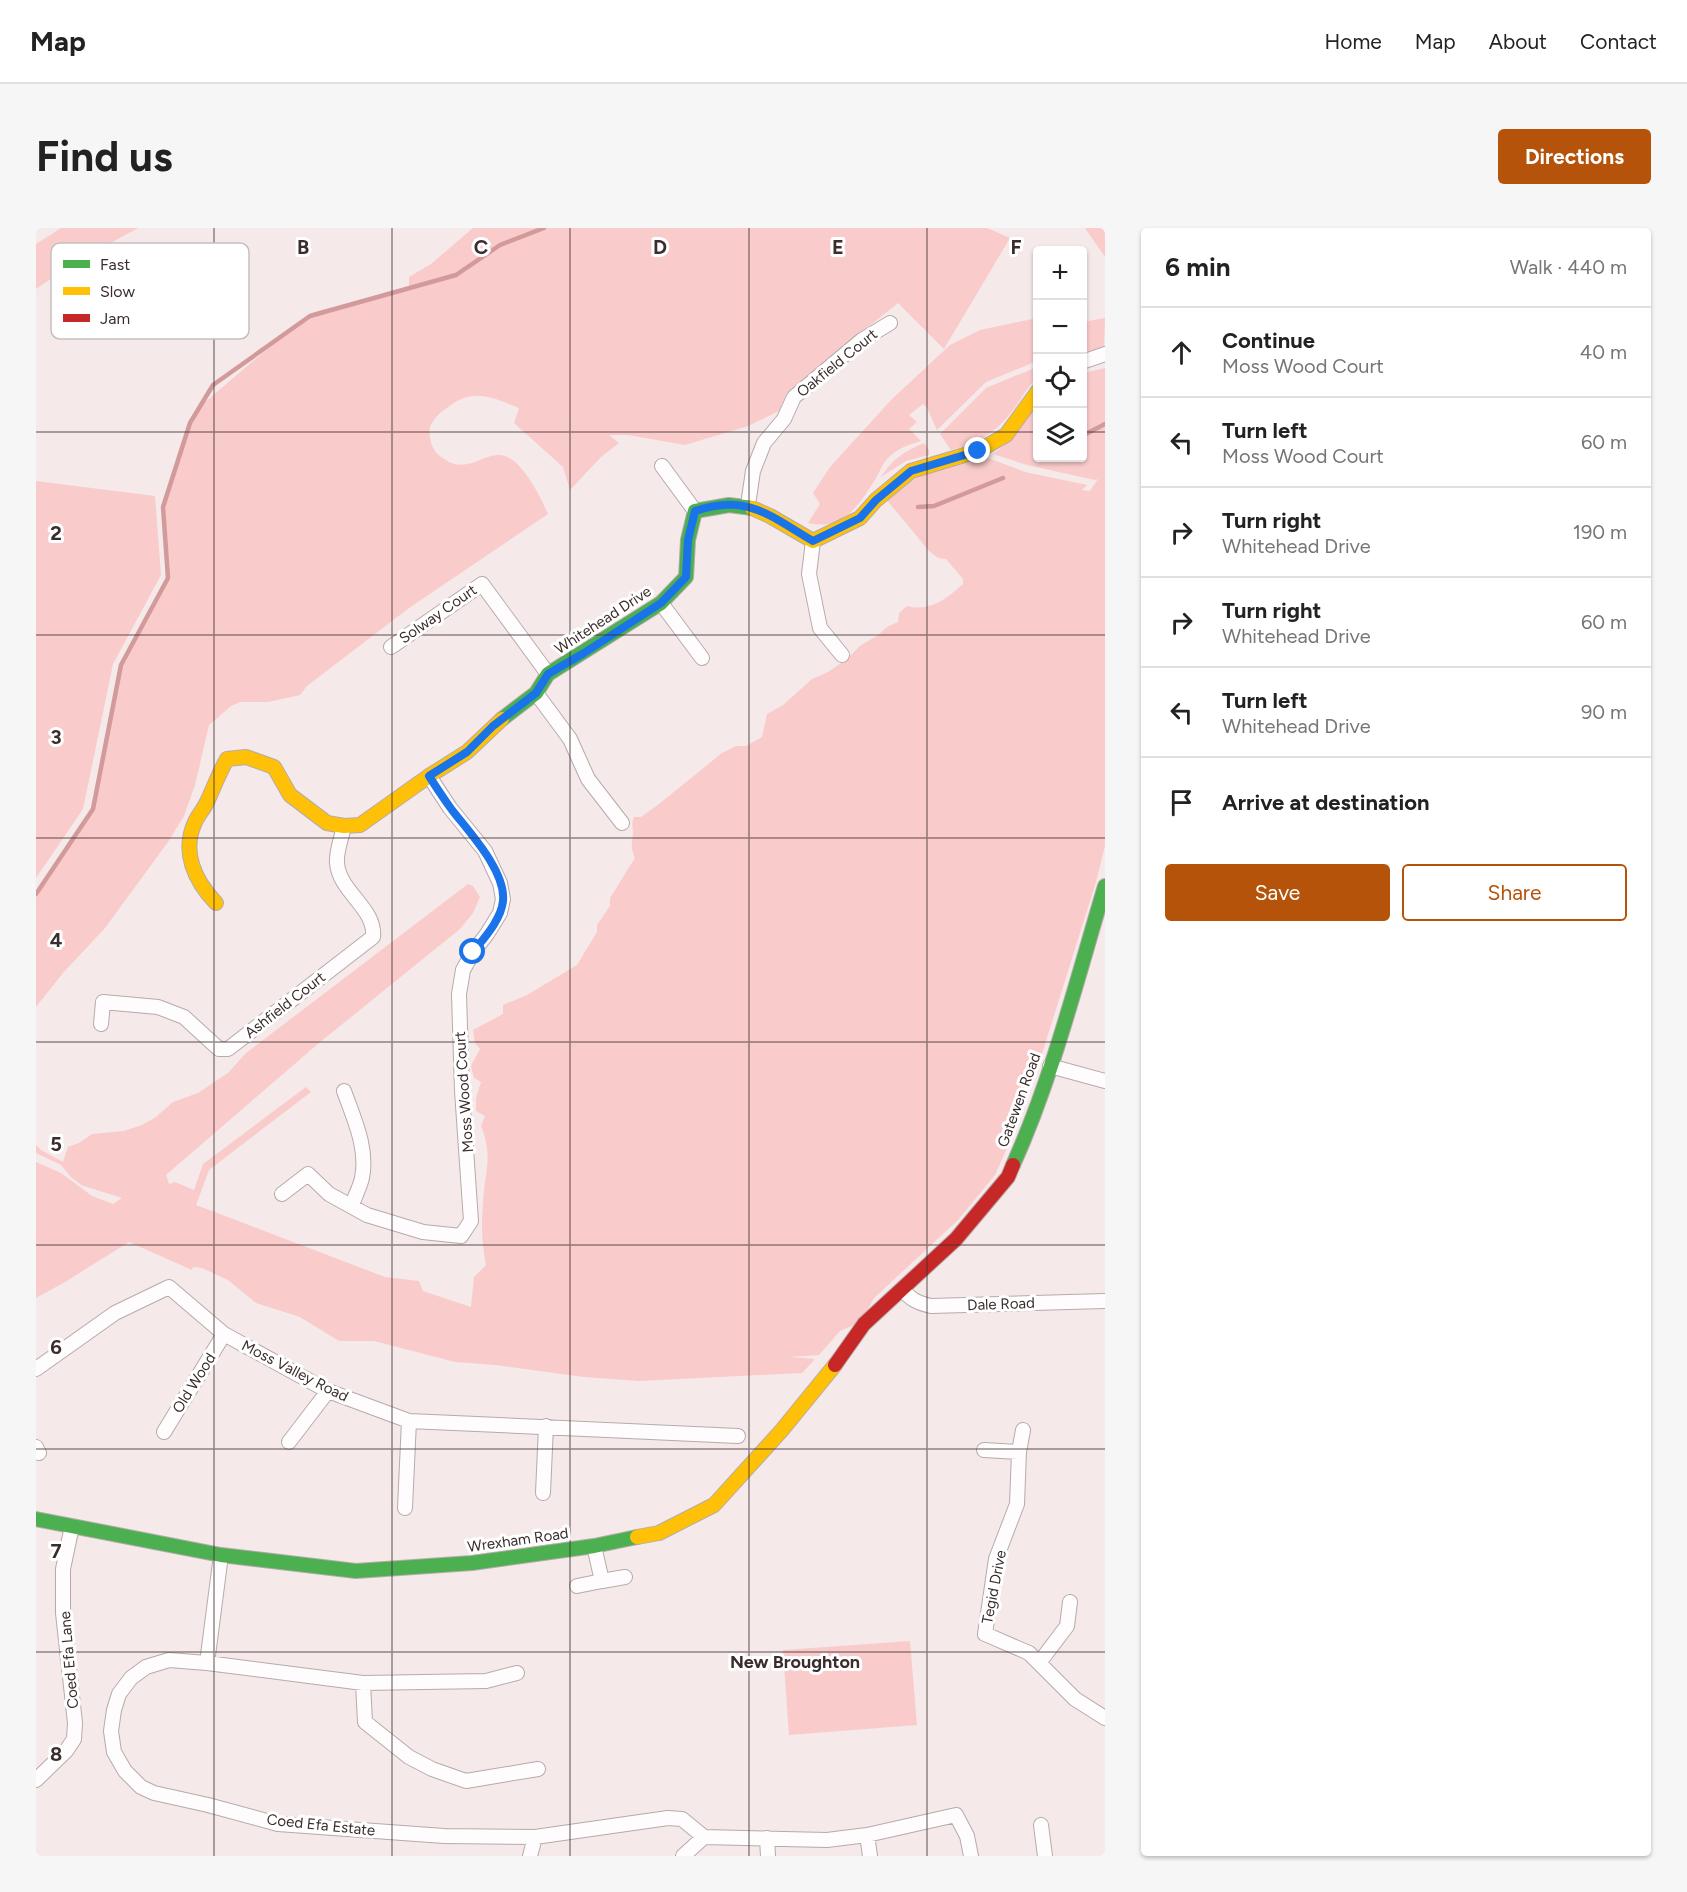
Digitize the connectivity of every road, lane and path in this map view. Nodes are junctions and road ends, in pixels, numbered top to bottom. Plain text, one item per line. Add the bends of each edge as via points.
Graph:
1 (890, 322) dead end
2 (1105, 354) edge
3 (1087, 361) edge
4 (1033, 398) edge
5 (662, 466) dead end
6 (748, 505) junction
7 (695, 511) junction
8 (813, 541) junction
9 (661, 603) junction
10 (392, 647) dead end
11 (842, 655) dead end
12 (702, 658) dead end
13 (548, 674) junction
14 (536, 693) junction
15 (429, 776) junction
16 (622, 823) dead end
17 (344, 826) junction
18 (1105, 886) edge
19 (216, 903) dead end
20 (101, 1024) dead end
21 (1050, 1066) junction
22 (1105, 1081) edge
23 (344, 1091) dead end
24 (282, 1194) dead end
25 (352, 1205) junction
26 (902, 1289) junction
27 (1105, 1301) edge
28 (224, 1334) junction
29 (36, 1369) edge
30 (328, 1390) junction
31 (409, 1421) junction
32 (546, 1426) junction
33 (1023, 1430) dead end
34 (164, 1432) dead end
35 (738, 1436) dead end
36 (289, 1442) dead end
37 (984, 1450) dead end
38 (1019, 1452) junction
39 (543, 1492) dead end
40 (405, 1508) dead end
41 (36, 1519) edge
42 (72, 1526) junction
43 (594, 1546) junction
44 (221, 1555) junction
45 (625, 1577) dead end
46 (602, 1581) junction
47 (577, 1586) dead end
48 (1070, 1602) dead end
49 (207, 1663) junction
50 (1039, 1664) junction
51 (517, 1673) dead end
52 (363, 1683) junction
53 (1105, 1718) edge
54 (538, 1769) dead end
55 (36, 1780) edge
56 (1041, 1825) dead end
57 (867, 1834) junction
58 (535, 1837) junction
59 (704, 1837) junction
60 (767, 1838) junction
61 (530, 1856) edge
62 (683, 1856) edge
63 (768, 1856) edge
64 (870, 1856) edge
65 (971, 1856) edge
66 (1045, 1856) edge

1 - 6 street, Oakfield Court via 862,340 794,398 784,419 764,443 753,471
2 - 3 street
4 - 8 main road via 1006,435 978,451 911,471 860,518
5 - 7 street
6 - 7 main road via 715,504
6 - 8 main road
7 - 9 main road, Whitehead Drive via 688,540 686,577
8 - 11 street via 809,574 820,628
9 - 12 street
9 - 13 main road, Whitehead Drive
10 - 13 street, Solway Court via 482,584
13 - 14 main road, Whitehead Drive
14 - 15 main road, Whitehead Drive via 467,752
14 - 16 street via 570,740 588,780
15 - 17 main road, Whitehead Drive via 360,825
15 - 25 street, Moss Wood Court via 485,851 503,899 500,912 463,970 459,994 471,1221 461,1236 423,1232 368,1215
17 - 19 main road via 327,823 290,795 274,767 246,757 228,759 191,834 192,870
17 - 20 street, Ashfield Court via 338,868 374,927 373,937 228,1049 219,1049 183,1017 158,1007 103,1002
18 - 21 main road, Gatewen Road
21 - 22 street
21 - 26 main road, Gatewen Road via 1008,1177 956,1239
23 - 25 street via 361,1137 363,1156 362,1178
24 - 25 street, Moss Wood Court via 308,1174 329,1194
26 - 27 street, Dale Road via 909,1299 932,1306
26 - 43 main road, Wrexham Road via 864,1324 726,1495 659,1533
28 - 29 street, Moss Valley Road via 169,1287 115,1313
28 - 30 street, Moss Valley Road
28 - 34 street, Old Wood
30 - 31 street, Moss Valley Road
30 - 36 street
31 - 32 street, Moss Valley Road
31 - 40 street
32 - 35 street, Moss Valley Road
32 - 39 street
33 - 38 street, Tegid Drive
37 - 38 street
38 - 50 street, Tegid Drive via 1017,1504 996,1559 985,1634 1029,1653
41 - 42 main road, Wrexham Road
42 - 44 main road, Wrexham Road
42 - 55 street, Coed Efa Lane via 63,1569 63,1613 74,1739
43 - 44 main road, Wrexham Road via 472,1563 356,1571
43 - 46 street
44 - 49 street
45 - 46 street
46 - 47 street
48 - 50 street via 1067,1626
49 - 52 street, Coed Efa Estate
49 - 58 street, Coed Efa Estate via 169,1660 146,1667 119,1694 111,1731 114,1752 141,1787 278,1824 444,1836
50 - 53 street, Tegid Drive via 1075,1699
51 - 52 street, Coed Efa Estate via 486,1681
52 - 54 street via 365,1722 409,1757 432,1769 466,1781
56 - 66 street
57 - 60 street via 827,1840
57 - 64 street
57 - 65 street via 956,1815 967,1836
58 - 59 street, Coed Efa Estate via 668,1818 682,1819
58 - 61 street
59 - 60 street
59 - 62 street
60 - 63 street

